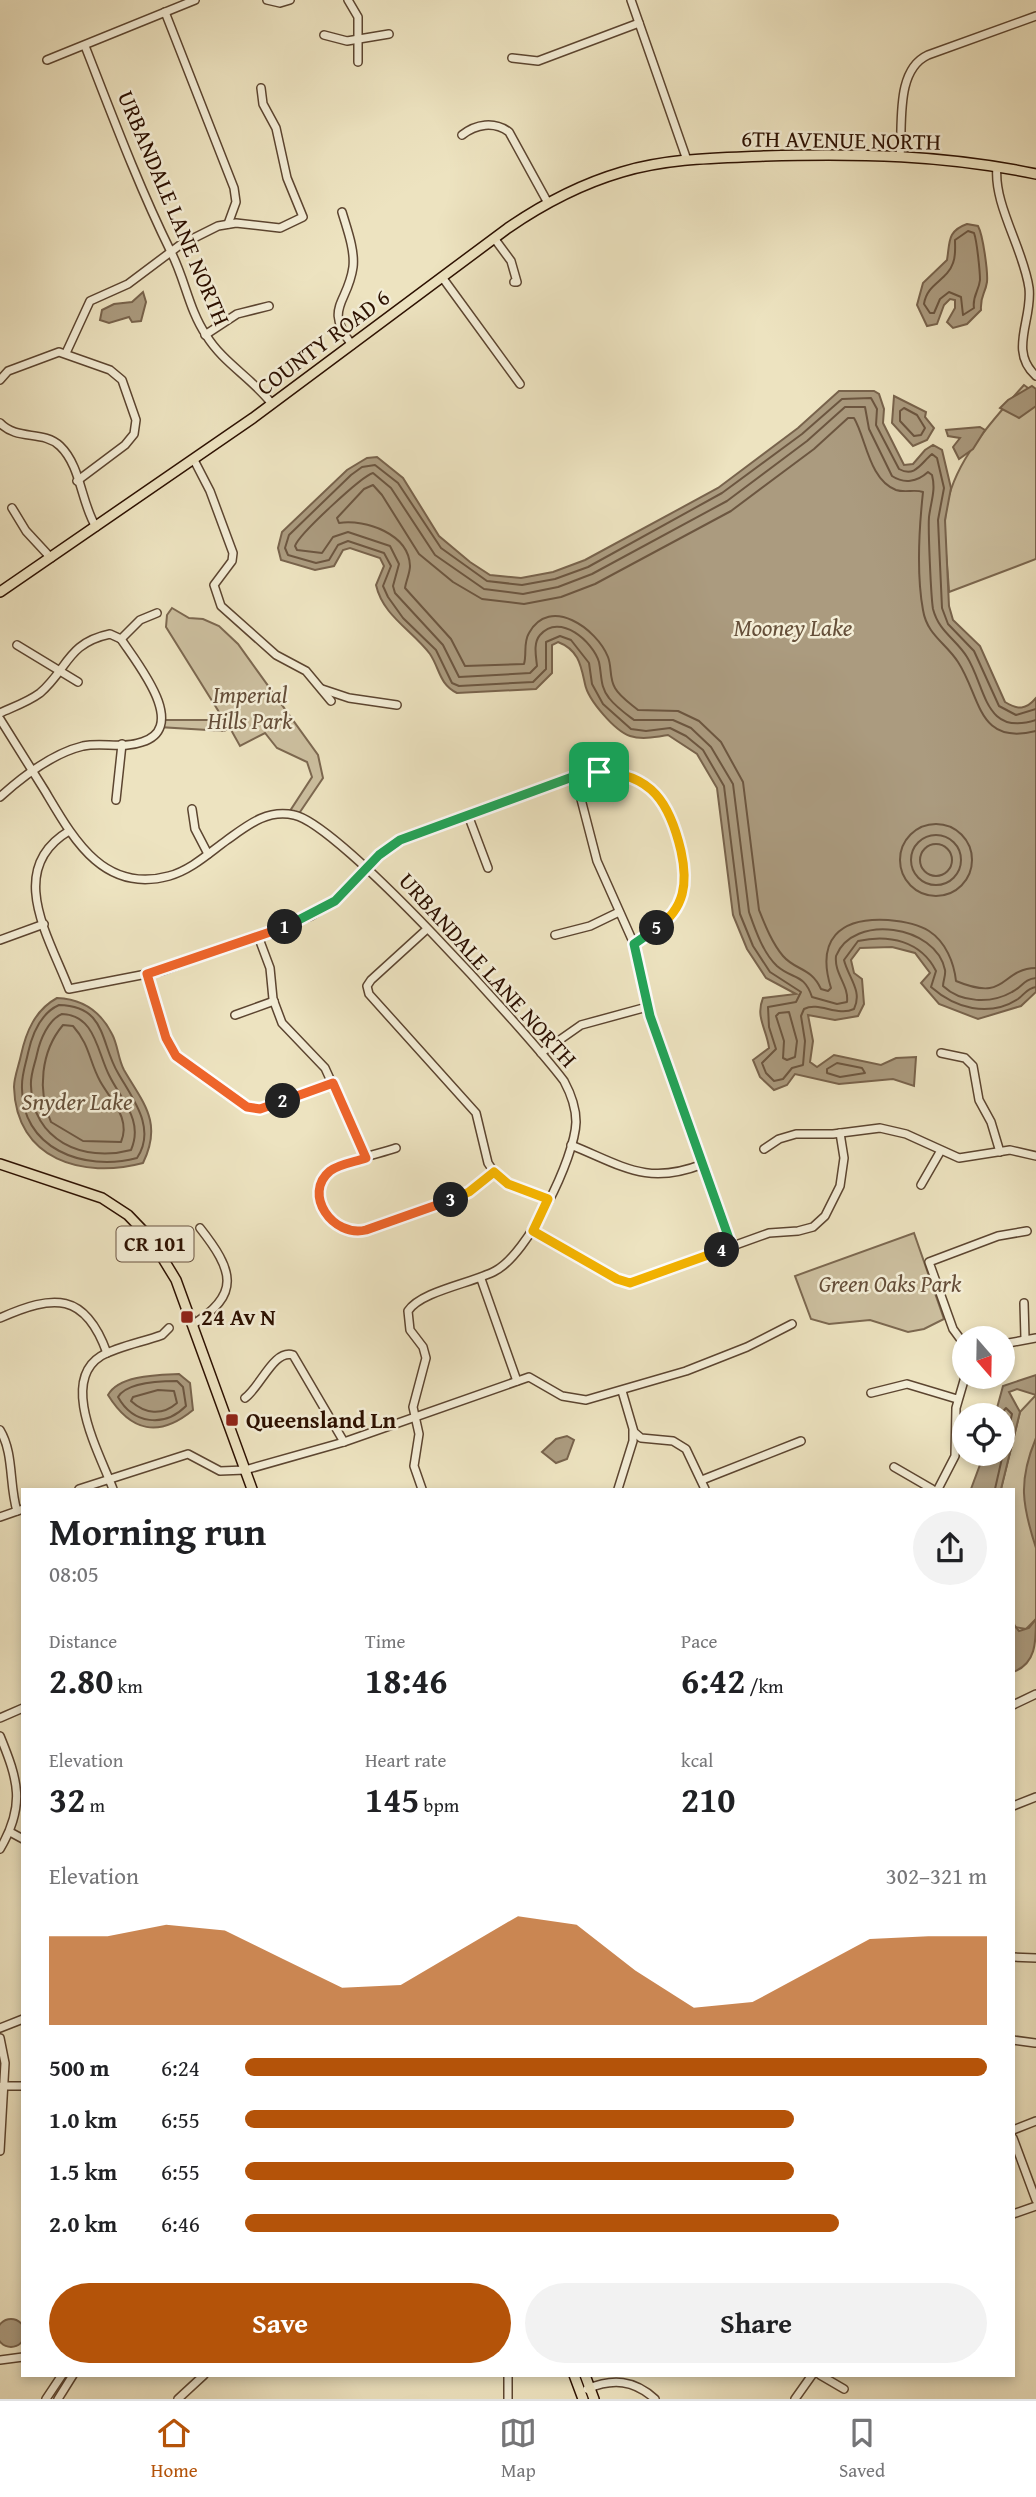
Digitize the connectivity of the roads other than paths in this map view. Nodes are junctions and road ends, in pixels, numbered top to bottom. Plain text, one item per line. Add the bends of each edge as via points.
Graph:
1 (195, 0) edge
2 (267, 0) edge
3 (290, 0) edge
4 (348, 0) edge
5 (631, 0) edge
6 (165, 12) junction
7 (1036, 16) edge
8 (639, 23) junction
9 (389, 34) dead end
10 (324, 35) dead end
11 (358, 40) junction
12 (85, 46) junction
13 (512, 58) dead end
14 (47, 60) dead end
15 (358, 62) dead end
16 (261, 88) dead end
17 (462, 135) dead end
18 (900, 155) junction
19 (687, 160) junction
20 (998, 167) junction
21 (1036, 174) edge
22 (548, 203) junction
23 (342, 212) dead end
24 (228, 224) junction
25 (494, 238) junction
26 (171, 251) junction
27 (442, 277) junction
28 (514, 282) dead end
29 (269, 306) dead end
30 (205, 335) junction
31 (352, 345) junction
32 (66, 353) junction
33 (1036, 376) edge
34 (0, 380) edge
35 (520, 384) dead end
36 (272, 404) junction
37 (0, 423) edge
38 (194, 460) junction
39 (77, 481) junction
40 (12, 508) dead end
41 (96, 527) junction
42 (51, 558) junction
43 (0, 592) edge
44 (157, 613) dead end
45 (121, 639) junction
46 (17, 645) dead end
47 (58, 670) junction
48 (78, 682) dead end
49 (321, 689) junction
50 (331, 701) dead end
51 (397, 705) dead end
52 (0, 713) edge
53 (0, 719) edge
54 (122, 744) junction
55 (33, 772) junction
56 (575, 776) junction
57 (0, 796) edge
58 (116, 800) dead end
59 (192, 808) dead end
60 (468, 815) junction
61 (69, 831) junction
62 (208, 854) junction
63 (488, 868) dead end
64 (366, 869) junction
65 (619, 912) junction
66 (44, 923) junction
67 (427, 929) junction
68 (555, 935) dead end
69 (258, 936) junction
70 (0, 940) edge
71 (634, 944) junction
72 (147, 974) junction
73 (274, 1001) junction
74 (647, 1007) junction
75 (235, 1015) dead end
76 (541, 1053) junction
77 (941, 1054) dead end
78 (333, 1083) junction
79 (841, 1133) junction
80 (571, 1145) junction
81 (396, 1148) dead end
82 (764, 1149) dead end
83 (940, 1152) junction
84 (1000, 1152) junction
85 (1036, 1156) edge
86 (366, 1158) junction
87 (0, 1164) edge
88 (703, 1164) junction
89 (494, 1172) junction
90 (920, 1185) dead end
91 (548, 1199) junction
92 (200, 1228) dead end
93 (533, 1231) junction
94 (1027, 1231) dead end
95 (732, 1247) junction
96 (481, 1279) junction
97 (1024, 1303) dead end
98 (0, 1318) edge
99 (792, 1324) dead end
100 (192, 1325) junction
101 (952, 1326) edge
102 (169, 1328) dead end
103 (1025, 1338) junction
104 (1036, 1338) edge
105 (1015, 1341) edge
106 (107, 1353) junction
107 (517, 1381) junction
108 (960, 1390) edge
109 (622, 1391) junction
110 (871, 1393) dead end
111 (245, 1398) dead end
112 (957, 1399) junction
113 (414, 1417) junction
114 (632, 1427) junction
115 (0, 1430) edge
116 (801, 1441) dead end
117 (344, 1442) junction
118 (894, 1467) dead end
119 (245, 1471) junction
120 (109, 1479) junction
121 (702, 1480) junction
122 (82, 1488) edge
123 (113, 1488) edge
124 (252, 1488) edge
125 (422, 1488) edge
126 (618, 1488) edge
127 (705, 1488) edge
128 (930, 1488) edge
129 (939, 1488) edge
130 (20, 1510) edge
131 (0, 1517) edge
132 (1036, 1694) edge
133 (1015, 1704) edge
134 (21, 1709) edge
135 (0, 1717) edge
136 (0, 1735) edge
137 (1036, 1797) edge
138 (1015, 1805) edge
139 (10, 1832) junction
140 (21, 1838) edge
141 (0, 1849) edge
142 (1015, 1956) edge
143 (1036, 1958) edge
144 (21, 2020) edge
145 (0, 2028) edge
146 (0, 2039) edge
147 (1015, 2040) edge
148 (1035, 2043) edge
149 (2, 2086) edge
150 (21, 2086) edge
151 (1036, 2121) edge
152 (1015, 2129) edge
153 (1015, 2143) edge
154 (0, 2151) edge
155 (1036, 2200) edge
156 (1036, 2206) edge
157 (1015, 2213) edge
158 (21, 2357) edge
159 (0, 2360) edge
160 (61, 2377) edge
161 (72, 2377) edge
162 (202, 2377) edge
163 (508, 2377) edge
164 (575, 2377) edge
165 (811, 2377) edge
166 (823, 2377) edge
167 (629, 2379) edge
168 (844, 2389) dead end
169 (584, 2393) edge
170 (508, 2396) edge
171 (519, 2396) dead end
172 (46, 2399) edge
173 (58, 2399) edge
174 (178, 2399) edge
175 (594, 2399) edge
176 (655, 2399) edge
177 (795, 2399) edge

1 - 6 street
2 - 3 street
4 - 11 street via 356,12
5 - 8 street
6 - 12 street
6 - 24 street via 234,188 236,202
7 - 18 street via 914,64 907,78
8 - 13 street via 538,61
8 - 19 street
9 - 11 street
10 - 11 street
11 - 15 street
12 - 14 street
12 - 26 street, URBANDALE LANE NORTH via 148,208
16 - 24 street via 263,104 276,128 286,178 303,217 280,228
17 - 22 street via 487,125 509,132
18 - 19 main road, 6TH AVENUE NORTH
18 - 20 main road, 6TH AVENUE NORTH
19 - 22 main road, COUNTY ROAD 6 via 620,173
20 - 21 main road, 6TH AVENUE NORTH
20 - 33 street via 1000,191 1029,289 1022,349
22 - 25 main road, COUNTY ROAD 6
23 - 31 street via 353,267 337,312 339,327
24 - 26 street
25 - 27 main road, COUNTY ROAD 6
25 - 28 street via 511,261
26 - 30 street, URBANDALE LANE NORTH
26 - 32 street via 128,284 90,300
27 - 31 main road, COUNTY ROAD 6
27 - 35 street
29 - 30 street via 237,314
30 - 36 street, URBANDALE LANE NORTH
31 - 36 main road, COUNTY ROAD 6
32 - 34 street via 15,368
32 - 39 street via 117,374 136,420 130,440
36 - 38 main road, COUNTY ROAD 6
37 - 39 street via 13,433 54,442 66,454
38 - 41 main road, COUNTY ROAD 6
38 - 49 street via 233,553 214,585 221,606 276,655 306,671
39 - 41 street
40 - 42 street
41 - 42 main road, COUNTY ROAD 6
42 - 43 main road, COUNTY ROAD 6
44 - 45 street via 140,620
45 - 47 street via 110,634 84,643
45 - 54 street via 162,713 159,727 145,741
46 - 47 street
47 - 48 street
47 - 52 street via 39,693
49 - 50 street
49 - 51 street
53 - 55 street, URBANDALE LANE NORTH
54 - 55 street via 80,747
54 - 58 street
55 - 57 street
55 - 61 street, URBANDALE LANE NORTH
56 - 60 street
56 - 65 street via 597,861
56 - 71 street via 611,772 635,778 654,792 674,822 685,869 681,901 669,919
59 - 62 street via 195,829
60 - 63 street
60 - 64 street via 400,840
61 - 62 street, URBANDALE LANE NORTH via 102,866 138,878 169,876
61 - 66 street via 48,847 38,865 35,896
62 - 64 street, URBANDALE LANE NORTH via 259,818 288,814 315,824
64 - 67 street, URBANDALE LANE NORTH
64 - 69 street via 323,910
65 - 68 street
65 - 71 street
66 - 70 street
66 - 72 street via 69,989
67 - 76 street, URBANDALE LANE NORTH
67 - 89 street via 371,980 367,990 476,1113
69 - 72 street
69 - 73 street via 270,968
71 - 74 street
72 - 78 street via 170,1048 241,1104 267,1107
73 - 75 street
73 - 78 street via 282,1023 325,1068
74 - 76 street via 580,1025
74 - 88 street
76 - 80 street, URBANDALE LANE NORTH via 570,1091 576,1114
77 - 84 street via 965,1058 973,1066 979,1100
78 - 86 street
79 - 82 street via 787,1136
79 - 83 street via 866,1128 893,1130
79 - 95 street via 840,1186 820,1222 806,1230 776,1231
80 - 88 street via 654,1175
80 - 91 street, URBANDALE LANE NORTH
81 - 86 street
83 - 84 street via 969,1159
83 - 90 street
84 - 85 street via 1019,1150
86 - 89 street via 330,1171 320,1193 324,1209 337,1227 352,1232 462,1196
87 - 100 main road, CR 101 via 94,1195 128,1215 168,1263
88 - 95 street
89 - 91 street via 508,1184
91 - 93 street, URBANDALE LANE NORTH
92 - 100 street via 224,1260 228,1278 220,1304
93 - 95 street via 630,1283
93 - 96 street, URBANDALE LANE NORTH via 504,1266
94 - 101 street via 998,1236 929,1262
96 - 107 street
96 - 113 street, URBANDALE LANE NORTH via 422,1299 408,1311 410,1330 426,1358
97 - 103 street
98 - 106 street via 45,1302 72,1305 93,1321
99 - 109 street via 717,1360
100 - 119 main road, CR 101
102 - 106 street via 162,1335
103 - 104 street
103 - 105 street
106 - 120 street via 86,1371 81,1388
107 - 109 street via 529,1377 578,1400
107 - 113 street
108 - 112 street
109 - 114 street
110 - 112 street via 907,1384
111 - 117 street via 257,1389 276,1357 293,1355
112 - 129 street via 955,1456
113 - 117 street
113 - 125 street via 419,1434 414,1466
114 - 121 street via 641,1438 673,1441 686,1449
114 - 126 street via 633,1441
115 - 130 street via 7,1445 10,1489
116 - 121 street
117 - 119 street
118 - 128 street
119 - 120 street via 220,1471 188,1454
119 - 124 main road, CR 101
120 - 122 street
120 - 123 street
121 - 127 street
130 - 131 street
132 - 133 street
134 - 135 street
136 - 139 street via 18,1791
137 - 138 street
139 - 140 street
139 - 141 street
142 - 143 street
144 - 145 street
146 - 149 street
147 - 148 street
149 - 150 street
149 - 154 street
151 - 152 street
153 - 155 street
156 - 157 street
158 - 159 street
160 - 172 street
161 - 173 street
162 - 174 street
163 - 170 street
164 - 169 main road
165 - 177 street
166 - 168 street
167 - 169 street via 607,2382
167 - 176 street
169 - 175 main road
170 - 171 street

